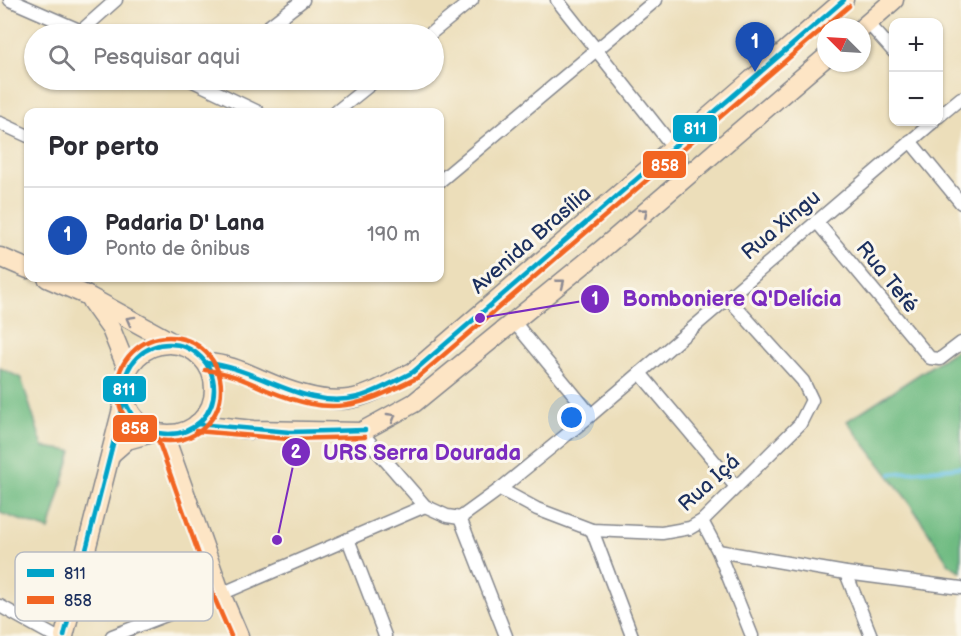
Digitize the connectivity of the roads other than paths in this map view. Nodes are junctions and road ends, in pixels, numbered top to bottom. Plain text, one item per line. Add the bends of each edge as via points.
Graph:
1 (10, 0) edge
2 (116, 0) edge
3 (303, 0) edge
4 (472, 0) edge
5 (557, 0) edge
6 (656, 0) edge
7 (844, 0) edge
8 (894, 0) edge
9 (871, 20) edge
10 (64, 24) edge
11 (93, 24) edge
12 (272, 24) edge
13 (442, 24) edge
14 (871, 31) edge
15 (795, 42) junction
16 (889, 47) edge
17 (597, 51) junction
18 (817, 64) edge
19 (792, 84) junction
20 (216, 90) edge
21 (364, 90) edge
22 (961, 98) edge
23 (250, 108) edge
24 (341, 108) edge
25 (943, 110) edge
26 (0, 123) edge
27 (928, 126) edge
28 (24, 134) edge
29 (910, 141) junction
30 (674, 147) junction
31 (444, 178) edge
32 (682, 179) junction
33 (961, 203) edge
34 (816, 221) junction
35 (0, 257) edge
36 (24, 267) edge
37 (55, 282) edge
38 (86, 295) junction
39 (727, 297) junction
40 (514, 322) junction
41 (961, 343) edge
42 (175, 344) junction
43 (206, 363) junction
44 (128, 371) junction
45 (640, 372) junction
46 (125, 397) junction
47 (591, 415) junction
48 (198, 424) junction
49 (361, 432) junction
50 (160, 433) junction
51 (111, 454) junction
52 (736, 487) junction
53 (500, 489) junction
54 (425, 506) junction
55 (460, 518) junction
56 (702, 521) junction
57 (592, 530) junction
58 (348, 539) junction
59 (718, 551) junction
60 (86, 552) edge
61 (204, 552) edge
62 (846, 573) junction
63 (213, 575) edge
64 (961, 588) edge
65 (220, 594) junction
66 (213, 597) edge
67 (0, 606) edge
68 (15, 614) edge
69 (27, 621) edge
70 (68, 621) edge
71 (151, 621) edge
72 (54, 636) edge
73 (64, 636) edge
74 (112, 636) edge
75 (239, 636) edge
76 (386, 636) edge
77 (506, 636) edge
78 (632, 636) edge
79 (752, 636) edge
80 (872, 636) edge

1 - 10 street
2 - 11 street
3 - 12 street
4 - 13 street
5 - 17 street
6 - 17 street
7 - 15 street, Avenida Brasília
8 - 9 street
14 - 16 street
15 - 19 street via 786,62
15 - 30 street, Avenida Brasília
17 - 30 street
17 - 31 street
18 - 19 street
19 - 32 street
20 - 23 street
21 - 24 street
22 - 25 street
26 - 28 street
27 - 29 street, Rua Xingu
29 - 33 street
29 - 34 street, Rua Xingu
30 - 32 street via 681,157
30 - 43 street, Avenida Brasília via 412,372 376,390 350,399 331,399 275,385 224,364
40 -> 32 street
34 - 39 street, Rua Xingu
34 - 41 street, Rua Tefé via 928,357 940,359
35 - 36 street
37 - 38 street
42 -> 38 street
38 - 44 street via 111,329
39 - 45 street, Rua Xingu
39 - 52 street, Rua Içá via 803,381 812,400 800,424
40 - 47 street
49 -> 40 street via 414,403
42 - 43 street via 187,347
42 - 44 street via 147,350
43 - 48 street via 212,375 213,395 207,414
44 - 46 street
45 - 47 street, Rua Xingu
45 - 52 street
46 - 50 street via 136,419
46 - 51 street
47 - 53 street, Rua Xingu
48 - 49 street via 253,430
48 - 50 street via 176,433
49 - 54 street
50 - 51 street via 127,440
50 - 61 street
51 - 60 street
52 - 56 street, Rua Içá
53 - 55 street, Rua Xingu
53 - 57 street, Rua Içá
54 - 55 street
54 - 58 street
55 - 77 street
56 - 57 street, Rua Içá via 690,528 662,533
56 - 59 street
57 - 78 street
58 - 65 street
58 - 76 street
59 - 62 street
59 - 79 street
62 - 64 street
62 - 80 street
63 - 65 street
65 - 66 street
65 - 75 street
67 - 68 street
69 - 72 street
70 - 73 street
71 - 74 street

